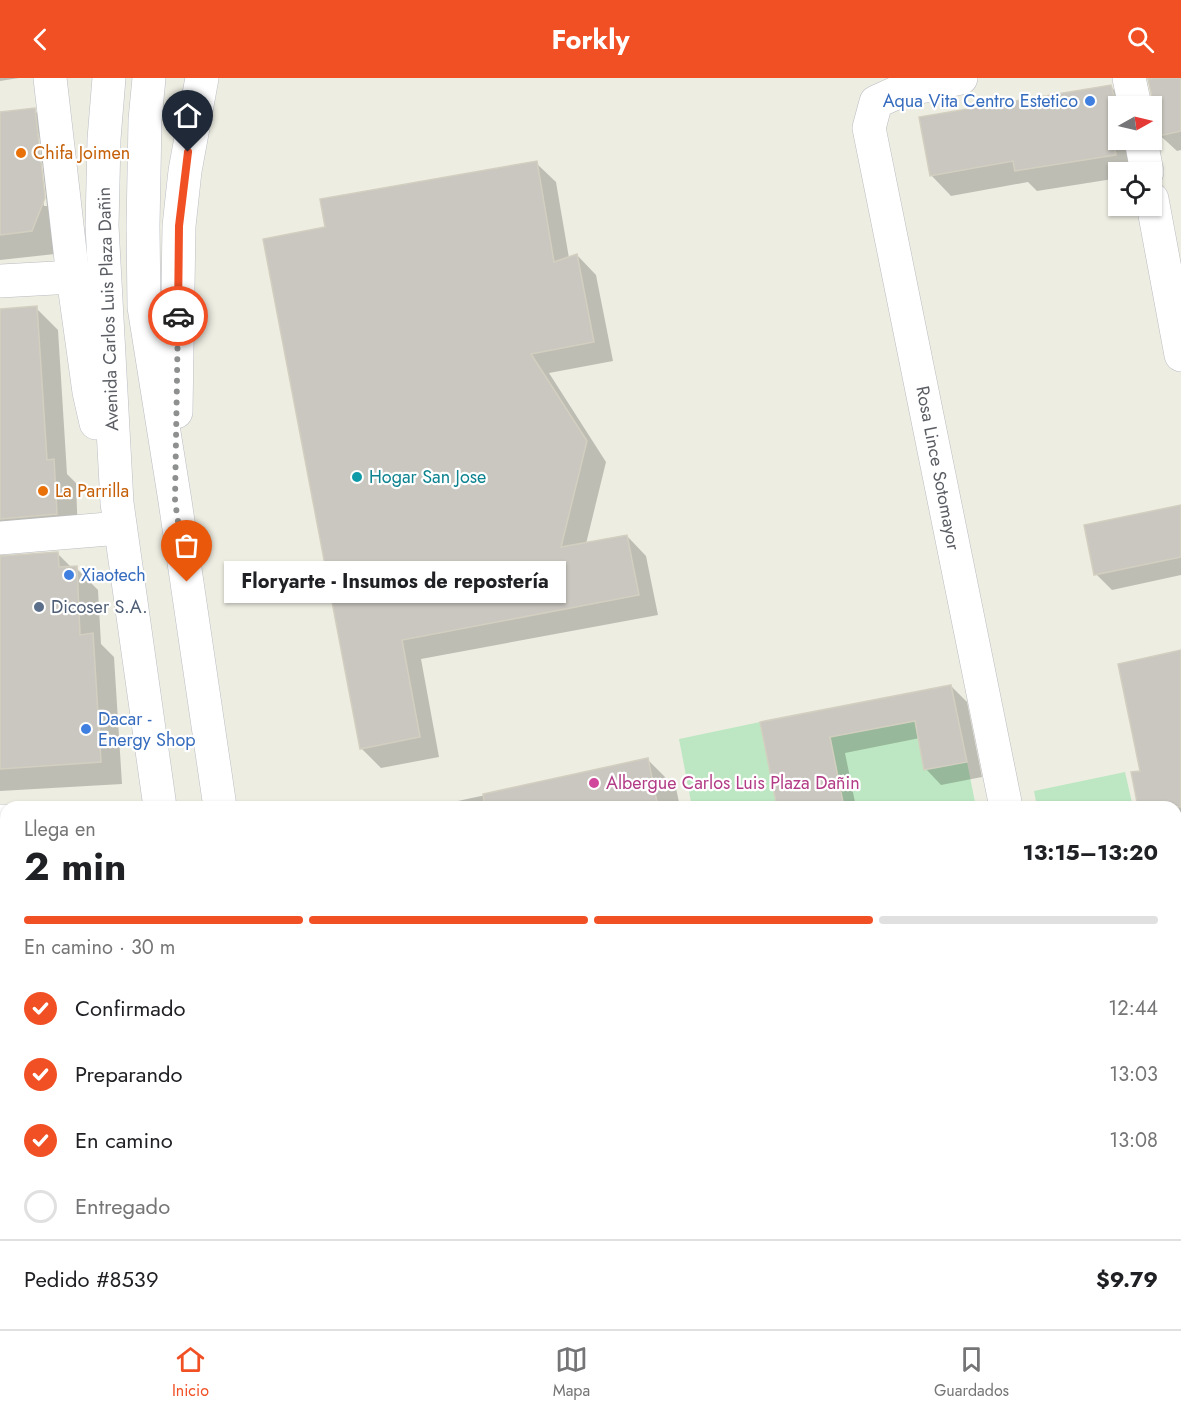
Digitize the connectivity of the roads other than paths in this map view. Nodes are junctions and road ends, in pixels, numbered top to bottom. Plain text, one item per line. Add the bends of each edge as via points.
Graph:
1 (50, 78) edge
2 (57, 78) edge
3 (109, 78) edge
4 (149, 78) edge
5 (202, 78) edge
6 (960, 78) edge
7 (1129, 78) edge
8 (1133, 96) edge
9 (56, 119) junction
10 (1155, 216) edge
11 (73, 277) junction
12 (0, 281) edge
13 (1181, 355) edge
14 (175, 501) junction
15 (118, 515) junction
16 (0, 537) edge
17 (159, 801) edge
18 (219, 801) edge
19 (1005, 801) edge

1 - 9 main road, Avenida Carlos Luis Plaza Dañin
2 - 9 main road
3 - 15 main road, Avenida Carlos Luis Plaza Dañin via 102,226
4 - 14 main road, Avenida Carlos Luis Plaza Dañin via 145,120 144,307
5 - 14 main road, Avenida Carlos Luis Plaza Dañin via 179,226
6 - 19 main road, Rosa Lince Sotomayor via 898,92 876,102 869,128
7 - 8 main road
9 - 11 main road, Avenida Carlos Luis Plaza Dañin
10 - 13 main road
11 - 12 main road
11 - 15 main road, Avenida Carlos Luis Plaza Dañin via 88,392
14 - 18 main road, Avenida Carlos Luis Plaza Dañin
15 - 16 main road
15 - 17 main road, Avenida Carlos Luis Plaza Dañin

